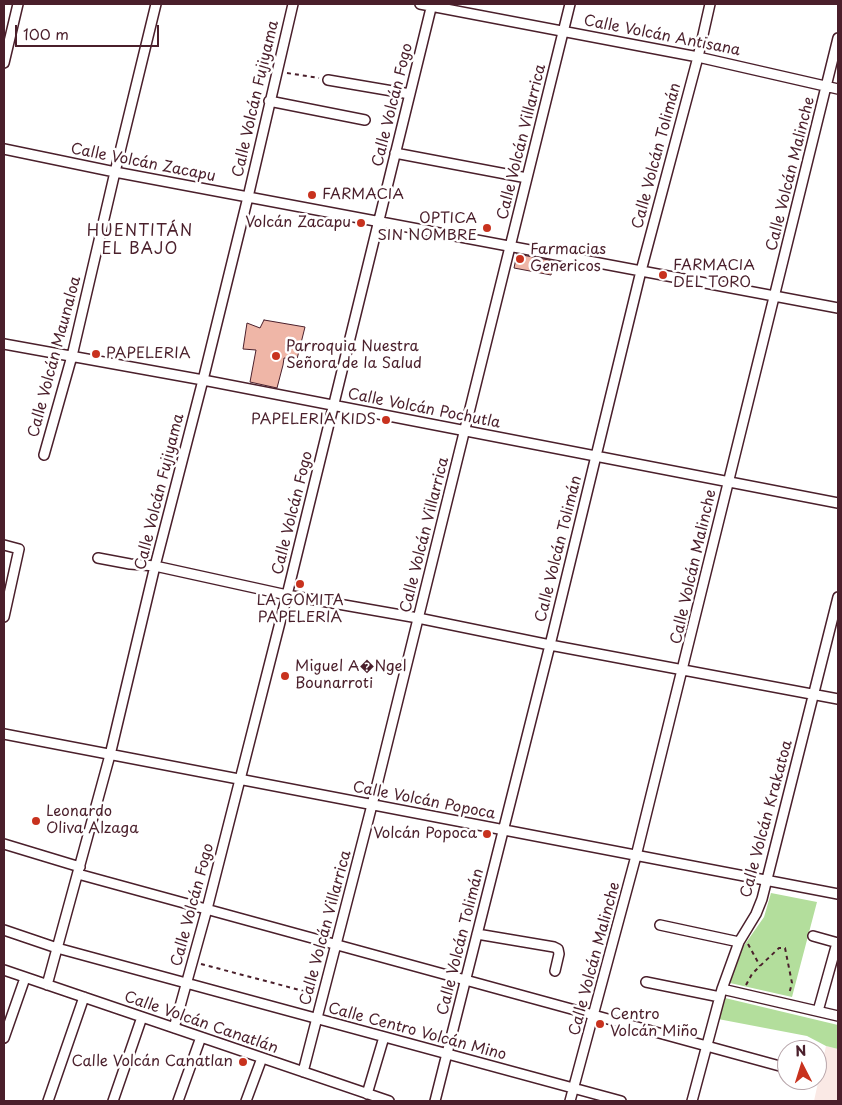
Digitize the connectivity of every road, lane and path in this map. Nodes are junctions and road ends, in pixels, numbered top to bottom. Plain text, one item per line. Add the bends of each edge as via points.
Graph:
1 (18, 4) edge
2 (156, 4) edge
3 (293, 4) edge
4 (420, 4) edge
5 (570, 4) edge
6 (710, 4) edge
7 (432, 5) edge
8 (563, 31) junction
9 (838, 38) edge
10 (698, 56) junction
11 (4, 63) edge
12 (277, 70) junction
13 (328, 80) joint
14 (826, 86) junction
15 (838, 89) edge
16 (410, 94) junction
17 (270, 101) junction
18 (365, 120) dead end
19 (4, 149) edge
20 (395, 152) junction
21 (115, 172) junction
22 (527, 178) junction
23 (248, 197) junction
24 (378, 221) junction
25 (510, 246) junction
26 (641, 270) junction
27 (775, 295) junction
28 (838, 308) edge
29 (4, 344) edge
30 (72, 356) junction
31 (203, 380) junction
32 (334, 405) junction
33 (465, 431) junction
34 (44, 455) dead end
35 (595, 456) junction
36 (728, 482) junction
37 (838, 503) edge
38 (4, 545) edge
39 (98, 558) dead end
40 (154, 566) junction
41 (288, 595) junction
42 (838, 597) edge
43 (4, 617) edge
44 (418, 618) junction
45 (550, 645) junction
46 (683, 670) junction
47 (814, 695) junction
48 (838, 699) edge
49 (4, 734) edge
50 (110, 755) junction
51 (240, 780) junction
52 (372, 805) junction
53 (503, 830) junction
54 (4, 844) edge
55 (636, 856) junction
56 (79, 870) junction
57 (767, 881) junction
58 (838, 894) edge
59 (206, 909) junction
60 (660, 925) dead end
61 (4, 930) edge
62 (477, 934) junction
63 (813, 936) dead end
64 (741, 939) junction
65 (838, 943) edge
66 (336, 944) junction
67 (57, 948) junction
68 (192, 961) junction
69 (760, 966) junction
70 (4, 970) edge
71 (555, 972) dead end
72 (25, 978) junction
73 (465, 980) junction
74 (646, 982) dead end
75 (186, 984) junction
76 (47, 985) junction
77 (721, 993) junction
78 (742, 993) junction
79 (322, 996) junction
80 (84, 997) junction
81 (786, 1004) junction
82 (818, 1012) junction
83 (594, 1015) junction
84 (838, 1016) edge
85 (142, 1017) junction
86 (317, 1019) junction
87 (174, 1028) junction
88 (201, 1037) junction
89 (384, 1037) junction
90 (4, 1038) edge
91 (707, 1046) junction
92 (447, 1054) junction
93 (262, 1058) junction
94 (777, 1065) edge
95 (303, 1072) junction
96 (574, 1089) junction
97 (372, 1097) edge
98 (48, 1101) edge
99 (113, 1101) edge
100 (178, 1101) edge
101 (246, 1101) edge
102 (389, 1101) edge
103 (435, 1101) edge
104 (570, 1101) edge
105 (621, 1101) edge
106 (692, 1101) edge

1 - 11 street
2 - 21 street, Calle Volcán Maunaloa
3 - 12 street, Calle Volcán Fujiyama
4 - 7 street, Calle Volcán Antisana
5 - 8 street, Calle Volcán Villarrica
6 - 10 street, Calle Volcán Tolimán
7 - 8 street, Calle Volcán Antisana
7 - 16 street, Calle Volcán Fogo
8 - 10 street, Calle Volcán Antisana
8 - 22 street, Calle Volcán Villarrica
9 - 14 street, Calle Volcán Malinche
10 - 14 street, Calle Volcán Antisana
10 - 26 street, Calle Volcán Tolimán
12 - 13 path
12 - 17 street, Calle Volcán Fujiyama
13 - 16 street
14 - 15 street, Calle Volcán Antisana
14 - 27 street, Calle Volcán Malinche
16 - 20 street, Calle Volcán Fogo
17 - 18 street
17 - 23 street, Calle Volcán Fujiyama
19 - 21 street, Calle Volcán Zacapu
20 - 22 street
20 - 24 street, Calle Volcán Fogo
21 - 23 street, Calle Volcán Zacapu
21 - 30 street, Calle Volcán Maunaloa
22 - 25 street, Calle Volcán Villarrica
23 - 24 street, Calle Volcán Zacapu
23 - 31 street, Calle Volcán Fujiyama
24 - 25 street, Calle Volcán Zacapu
24 - 32 street, Calle Volcán Fogo
25 - 26 street, Calle Volcán Zacapu
25 - 33 street, Calle Volcán Villarrica
26 - 27 street, Calle Volcán Zacapu
26 - 35 street, Calle Volcán Tolimán
27 - 28 street, Calle Volcán Zacapu
27 - 36 street, Calle Volcán Malinche
29 - 30 street, Calle Volcán Pochutla
30 - 31 street, Calle Volcán Pochutla
30 - 34 street, Calle Volcán Maunaloa
31 - 32 street, Calle Volcán Pochutla
31 - 40 street, Calle Volcán Fujiyama
32 - 33 street, Calle Volcán Pochutla
32 - 41 street, Calle Volcán Fogo
33 - 35 street, Calle Volcán Pochutla
33 - 44 street, Calle Volcán Villarrica
35 - 36 street, Calle Volcán Pochutla
35 - 45 street, Calle Volcán Tolimán
36 - 37 street, Calle Volcán Pochutla
36 - 46 street, Calle Volcán Malinche
38 - 43 street via 19,549
39 - 40 street
40 - 41 street
40 - 50 street, Calle Volcán Fujiyama
41 - 44 street
41 - 51 street, Calle Volcán Fogo
42 - 47 street, Calle Volcán Krakatoa
44 - 45 street
44 - 52 street, Calle Volcán Villarrica
45 - 46 street
45 - 53 street, Calle Volcán Tolimán
46 - 47 street
46 - 55 street, Calle Volcán Malinche
47 - 48 street
47 - 57 street, Calle Volcán Krakatoa
49 - 50 street, Calle Volcán Popoca
50 - 51 street, Calle Volcán Popoca
50 - 56 street, Calle Volcán Fujiyama
51 - 52 street, Calle Volcán Popoca
51 - 59 street, Calle Volcán Fogo
52 - 53 street, Calle Volcán Popoca
52 - 66 street, Calle Volcán Villarrica
53 - 55 street, Calle Volcán Popoca
53 - 62 street, Calle Volcán Tolimán
54 - 56 street
55 - 57 street, Calle Volcán Popoca
55 - 83 street, Calle Volcán Malinche
56 - 59 street
56 - 67 street, Calle Volcán Fujiyama
57 - 58 street, Calle Volcán Popoca
57 - 64 street, Calle Volcán Krakatoa via 756,914
59 - 66 street
59 - 68 street, Calle Volcán Fogo
60 - 64 street
61 - 67 street, Calle Centro Volcán Mino
62 - 71 street via 554,947 559,954
62 - 73 street, Calle Volcán Tolimán
63 - 65 street
64 - 69 path
64 - 77 street, Calle Volcán Krakatoa
65 - 82 street
66 - 73 street
66 - 79 street, Calle Volcán Villarrica
67 - 75 street, Calle Centro Volcán Mino
67 - 76 street, Calle Volcán Fujiyama
68 - 75 street, Calle Volcán Fogo
68 - 79 path
69 - 78 path
69 - 81 path via 779,948 785,948 792,983
70 - 72 street, Calle Volcán Canatlán
72 - 76 street, Calle Volcán Canatlán
72 - 90 street
73 - 83 street
73 - 92 street, Calle Volcán Tolimán
74 - 77 street
75 - 86 street, Calle Centro Volcán Mino
75 - 87 street, Calle Volcán Fogo
76 - 80 street, Calle Volcán Canatlán
77 - 78 street
77 - 91 street, Calle Volcán Krakatoa
78 - 81 street
79 - 86 street, Calle Volcán Villarrica
80 - 85 street, Calle Volcán Canatlán
80 - 98 street
81 - 82 street
82 - 84 street
83 - 91 street
83 - 96 street, Calle Volcán Malinche
85 - 87 street, Calle Volcán Canatlán
85 - 99 street
86 - 89 street, Calle Centro Volcán Mino
86 - 95 street, Calle Volcán Villarrica
87 - 88 street, Calle Volcán Canatlán
88 - 93 street, Calle Volcán Canatlán
88 - 100 street
89 - 92 street, Calle Centro Volcán Mino
89 - 97 street
91 - 94 street
91 - 106 street, Calle Volcán Krakatoa
92 - 96 street, Calle Centro Volcán Mino
92 - 103 street, Calle Volcán Tolimán
93 - 95 street, Calle Volcán Canatlán
93 - 101 street
95 - 97 street, Calle Volcán Canatlán
96 - 104 street, Calle Volcán Malinche
96 - 105 street, Calle Centro Volcán Mino
97 - 102 street, Calle Volcán Canatlán

